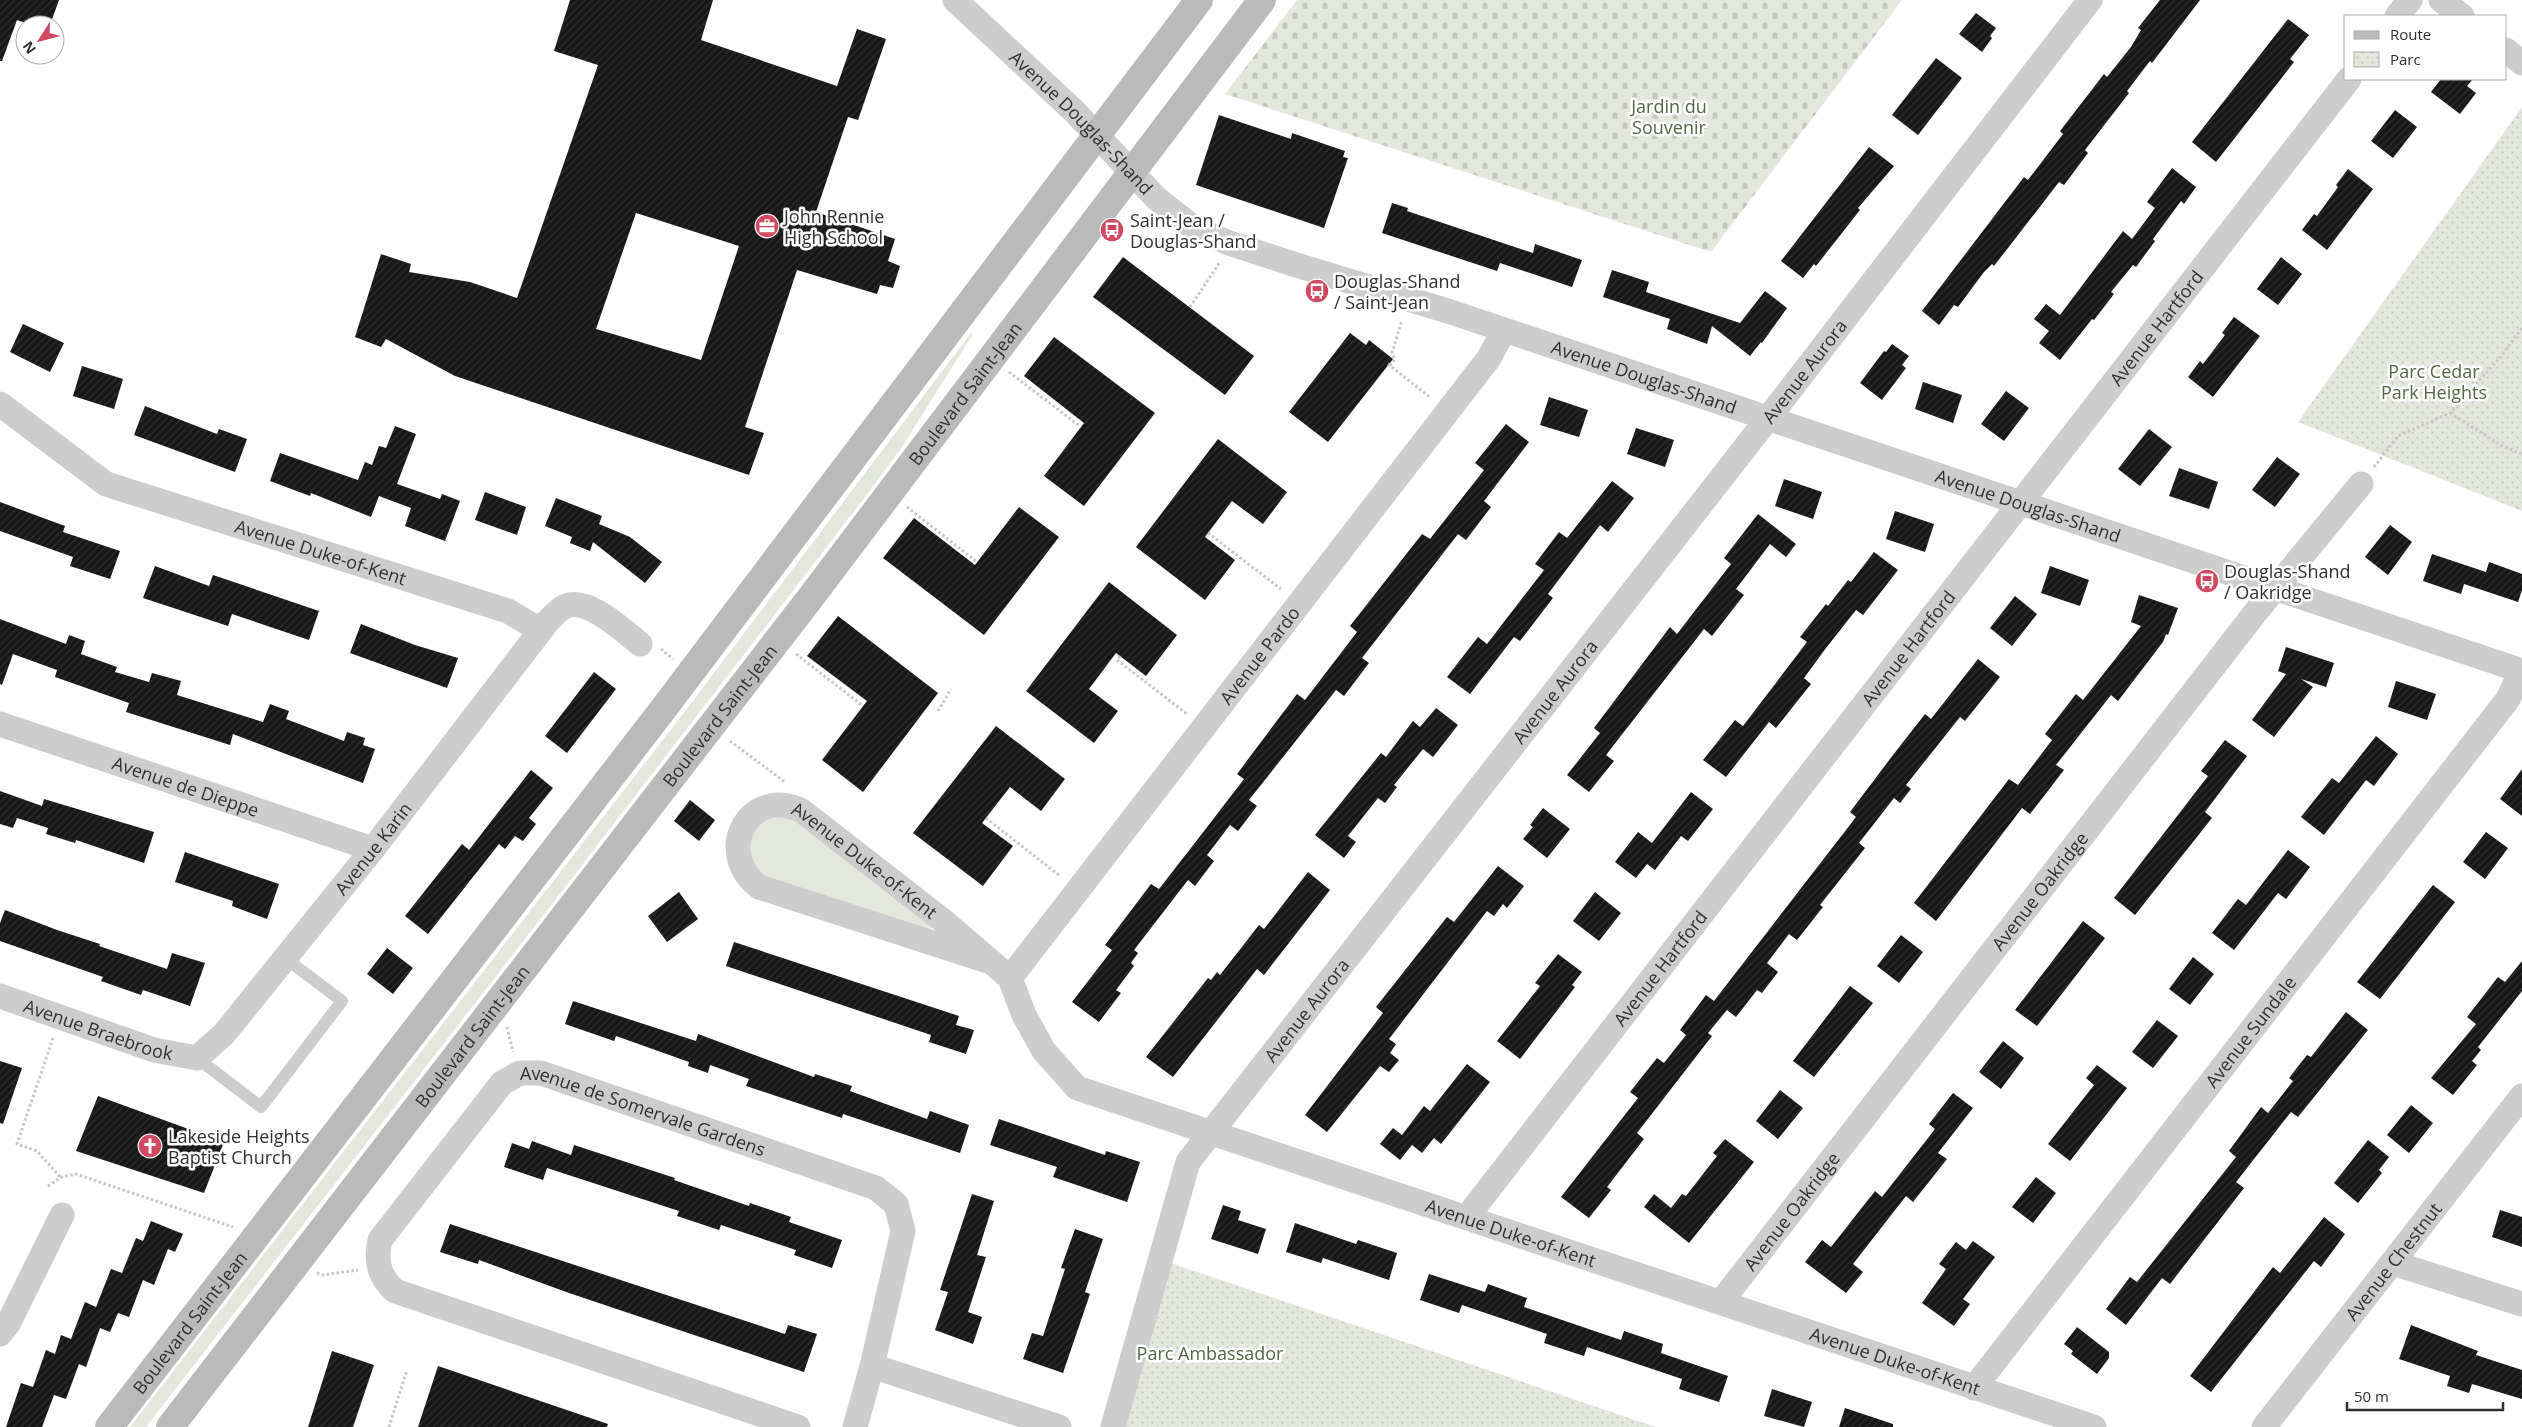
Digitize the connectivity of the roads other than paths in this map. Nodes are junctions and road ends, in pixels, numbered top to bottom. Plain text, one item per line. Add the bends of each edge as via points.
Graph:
1 (956, 0) edge
2 (1199, 0) edge
3 (1262, 0) edge
4 (2090, 0) edge
5 (2410, 0) edge
6 (2441, 0) edge
7 (2398, 15) edge
8 (2461, 15) edge
9 (2507, 51) edge
10 (2522, 63) edge
11 (2348, 80) edge
12 (1097, 135) junction
13 (1132, 172) junction
14 (1504, 330) junction
15 (0, 404) edge
16 (1768, 418) junction
17 (2362, 484) road end
18 (2021, 502) junction
19 (2276, 588) junction
20 (540, 630) junction
21 (648, 644) road end
22 (2522, 671) edge
23 (0, 724) edge
24 (373, 849) junction
25 (285, 958) junction
26 (991, 962) junction
27 (1010, 978) junction
28 (0, 996) edge
29 (197, 1058) junction
30 (2522, 1096) edge
31 (1208, 1133) junction
32 (62, 1215) dead end
33 (1467, 1217) junction
34 (2393, 1263) junction
35 (1721, 1302) junction
36 (2522, 1304) edge
37 (0, 1334) edge
38 (872, 1366) junction
39 (1974, 1388) junction
40 (109, 1427) edge
41 (170, 1427) edge
42 (798, 1427) edge
43 (855, 1427) edge
44 (1059, 1427) edge
45 (1113, 1427) edge
46 (2094, 1427) edge
47 (2264, 1427) edge

1 - 12 street, Avenue Douglas-Shand
2 - 12 main road, Boulevard Saint-Jean
3 - 13 main road, Boulevard Saint-Jean
4 - 16 street, Avenue Aurora
5 - 7 street
6 - 8 street
9 - 10 street
11 - 18 street, Avenue Hartford
12 - 13 street, Avenue Douglas-Shand
12 - 40 main road, Boulevard Saint-Jean via 658,716
13 - 14 street, Avenue Douglas-Shand via 1175,214 1214,238
13 - 41 main road, Boulevard Saint-Jean via 811,597
14 - 16 street, Avenue Douglas-Shand
14 - 27 street, Avenue Pardo via 1490,358
15 - 20 street, Avenue Duke-of-Kent via 106,484 508,611
16 - 18 street, Avenue Douglas-Shand
16 - 31 street, Avenue Aurora
17 - 19 street, Avenue Oakridge
18 - 19 street, Avenue Douglas-Shand
18 - 33 street, Avenue Hartford
19 - 22 street, Avenue Douglas-Shand
19 - 35 street, Avenue Oakridge
20 - 21 street via 558,611 574,604 596,611
20 - 24 street, Avenue Karin
22 - 39 street, Avenue Sundale via 2502,707
23 - 24 street, Avenue de Dieppe
24 - 25 street, Avenue Karin
25 - 29 street, Avenue Karin via 224,1034
25 - 29 lane via 342,1001 261,1107
26 - 26 street, Avenue Duke-of-Kent via 802,810 786,804 768,807 754,814 740,832 738,858 745,873 759,887
26 - 27 street, Avenue Duke-of-Kent
27 - 31 street, Avenue Duke-of-Kent via 1024,1015 1044,1052 1078,1088
28 - 29 street, Avenue Braebrook via 154,1050
30 - 34 street, Avenue Chestnut
31 - 33 street, Avenue Duke-of-Kent
31 - 45 street, Avenue Aurora via 1188,1162
32 - 37 street
33 - 35 street, Avenue Duke-of-Kent
34 - 36 street
34 - 47 street, Avenue Chestnut
35 - 39 street, Avenue Duke-of-Kent
38 - 42 street, Avenue de Somervale Gardens via 903,1231 896,1204 876,1188 541,1073 520,1073 502,1083 380,1240 378,1267 384,1281 395,1291
38 - 43 street, Avenue de Somervale Gardens
38 - 44 street
39 - 46 street, Avenue Duke-of-Kent

